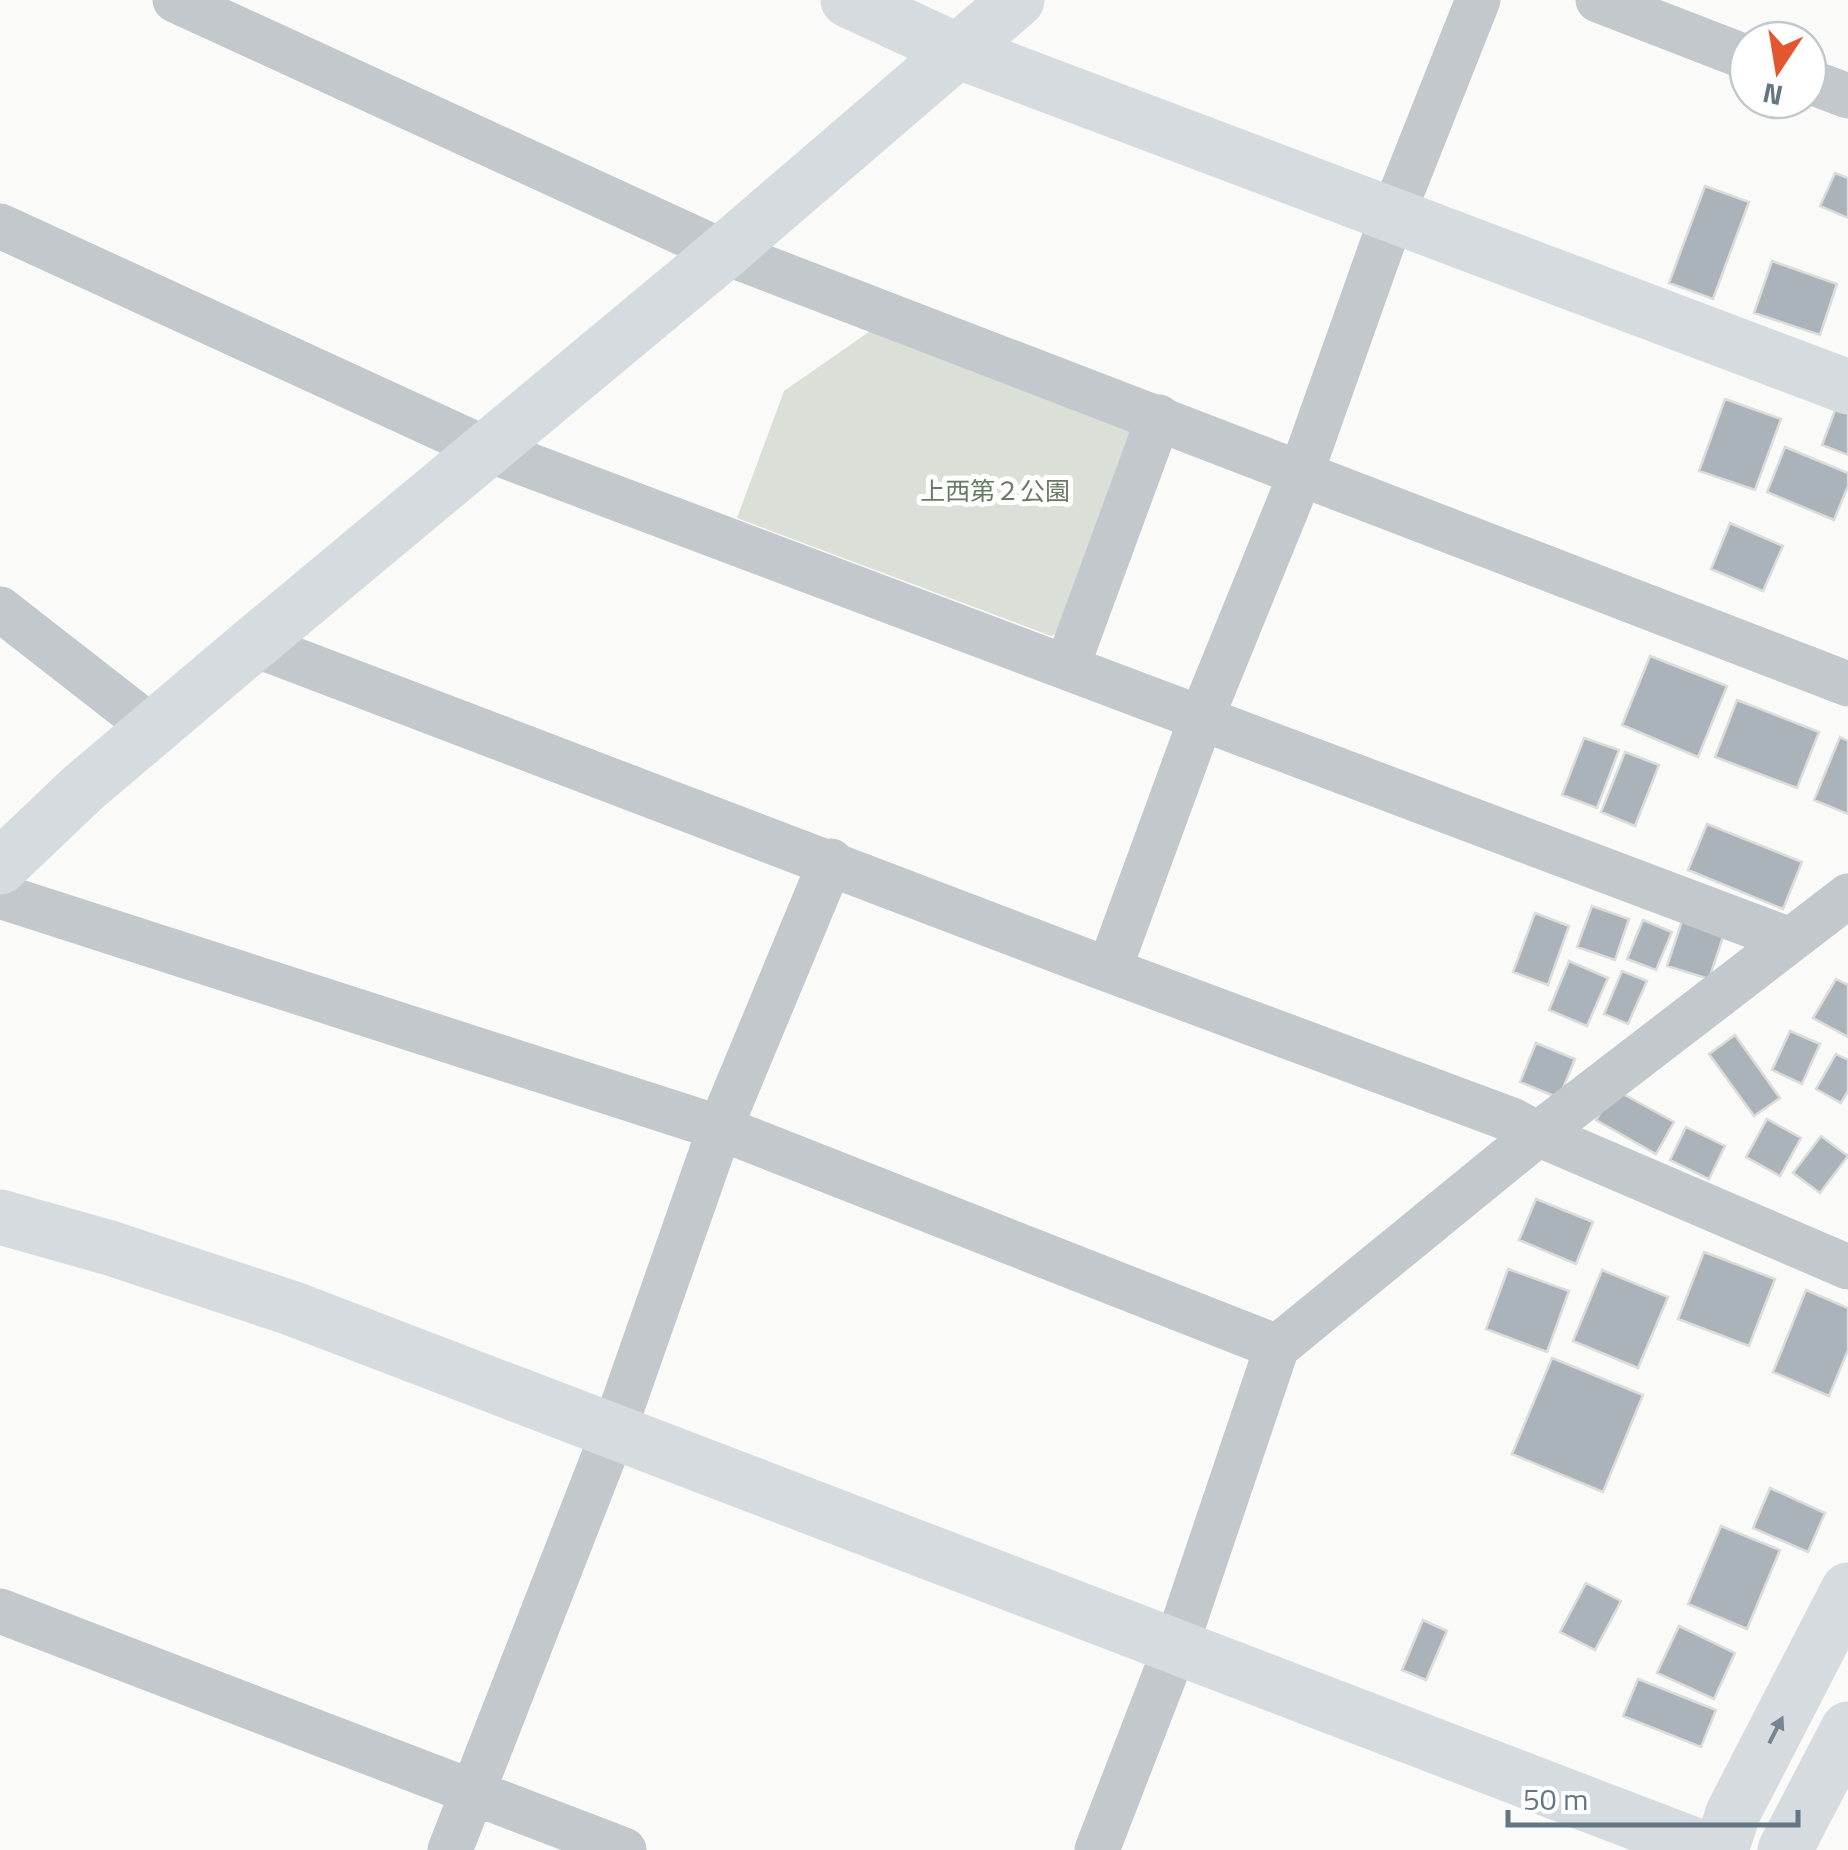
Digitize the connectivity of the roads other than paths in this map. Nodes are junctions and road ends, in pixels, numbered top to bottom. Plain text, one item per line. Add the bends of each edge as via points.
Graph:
1 (175, 0) edge
2 (848, 0) edge
3 (1018, 0) edge
4 (1478, 0) edge
5 (1598, 0) edge
6 (1728, 50) edge
7 (960, 52) junction
8 (1392, 214) junction
9 (0, 226) edge
10 (724, 252) junction
11 (1848, 387) edge
12 (1159, 417) junction
13 (486, 449) junction
14 (1300, 476) junction
15 (0, 609) edge
16 (253, 644) junction
17 (1066, 667) junction
18 (1848, 684) edge
19 (1201, 719) junction
20 (154, 729) junction
21 (831, 861) junction
22 (0, 868) edge
23 (0, 896) edge
24 (1848, 896) edge
25 (1790, 940) junction
26 (1109, 970) junction
27 (720, 1128) junction
28 (1538, 1134) junction
29 (0, 1217) edge
30 (1848, 1268) edge
31 (1277, 1347) junction
32 (613, 1432) junction
33 (1848, 1590) edge
34 (0, 1610) edge
35 (1176, 1646) junction
36 (1848, 1729) edge
37 (473, 1792) junction
38 (450, 1850) edge
39 (624, 1850) edge
40 (1097, 1850) edge
41 (1707, 1850) edge
42 (1720, 1850) edge
43 (1785, 1850) edge

1 - 10 street
2 - 7 street
3 - 7 street
4 - 8 street
5 - 6 street
7 - 8 street
7 - 10 street
8 - 11 street
8 - 14 street
9 - 13 street
10 - 12 street
10 - 13 street
12 - 14 street
12 - 17 street
13 - 16 street
13 - 17 street
14 - 18 street
14 - 19 street
15 - 20 street
16 - 20 street
16 - 21 street
17 - 19 street
19 - 25 street
19 - 26 street
20 - 22 street
21 - 26 street
21 - 27 street
23 - 27 street
24 - 25 street
25 - 28 street
26 - 28 street
27 - 31 street
27 - 32 street
28 - 30 street
28 - 31 street
29 - 32 street via 290,1308
31 - 35 street
32 - 35 street
32 - 37 street
42 -> 33 street via 1733,1812
34 - 37 street
35 - 40 street
35 - 41 street
36 - 43 street
37 - 38 street
37 - 39 street

